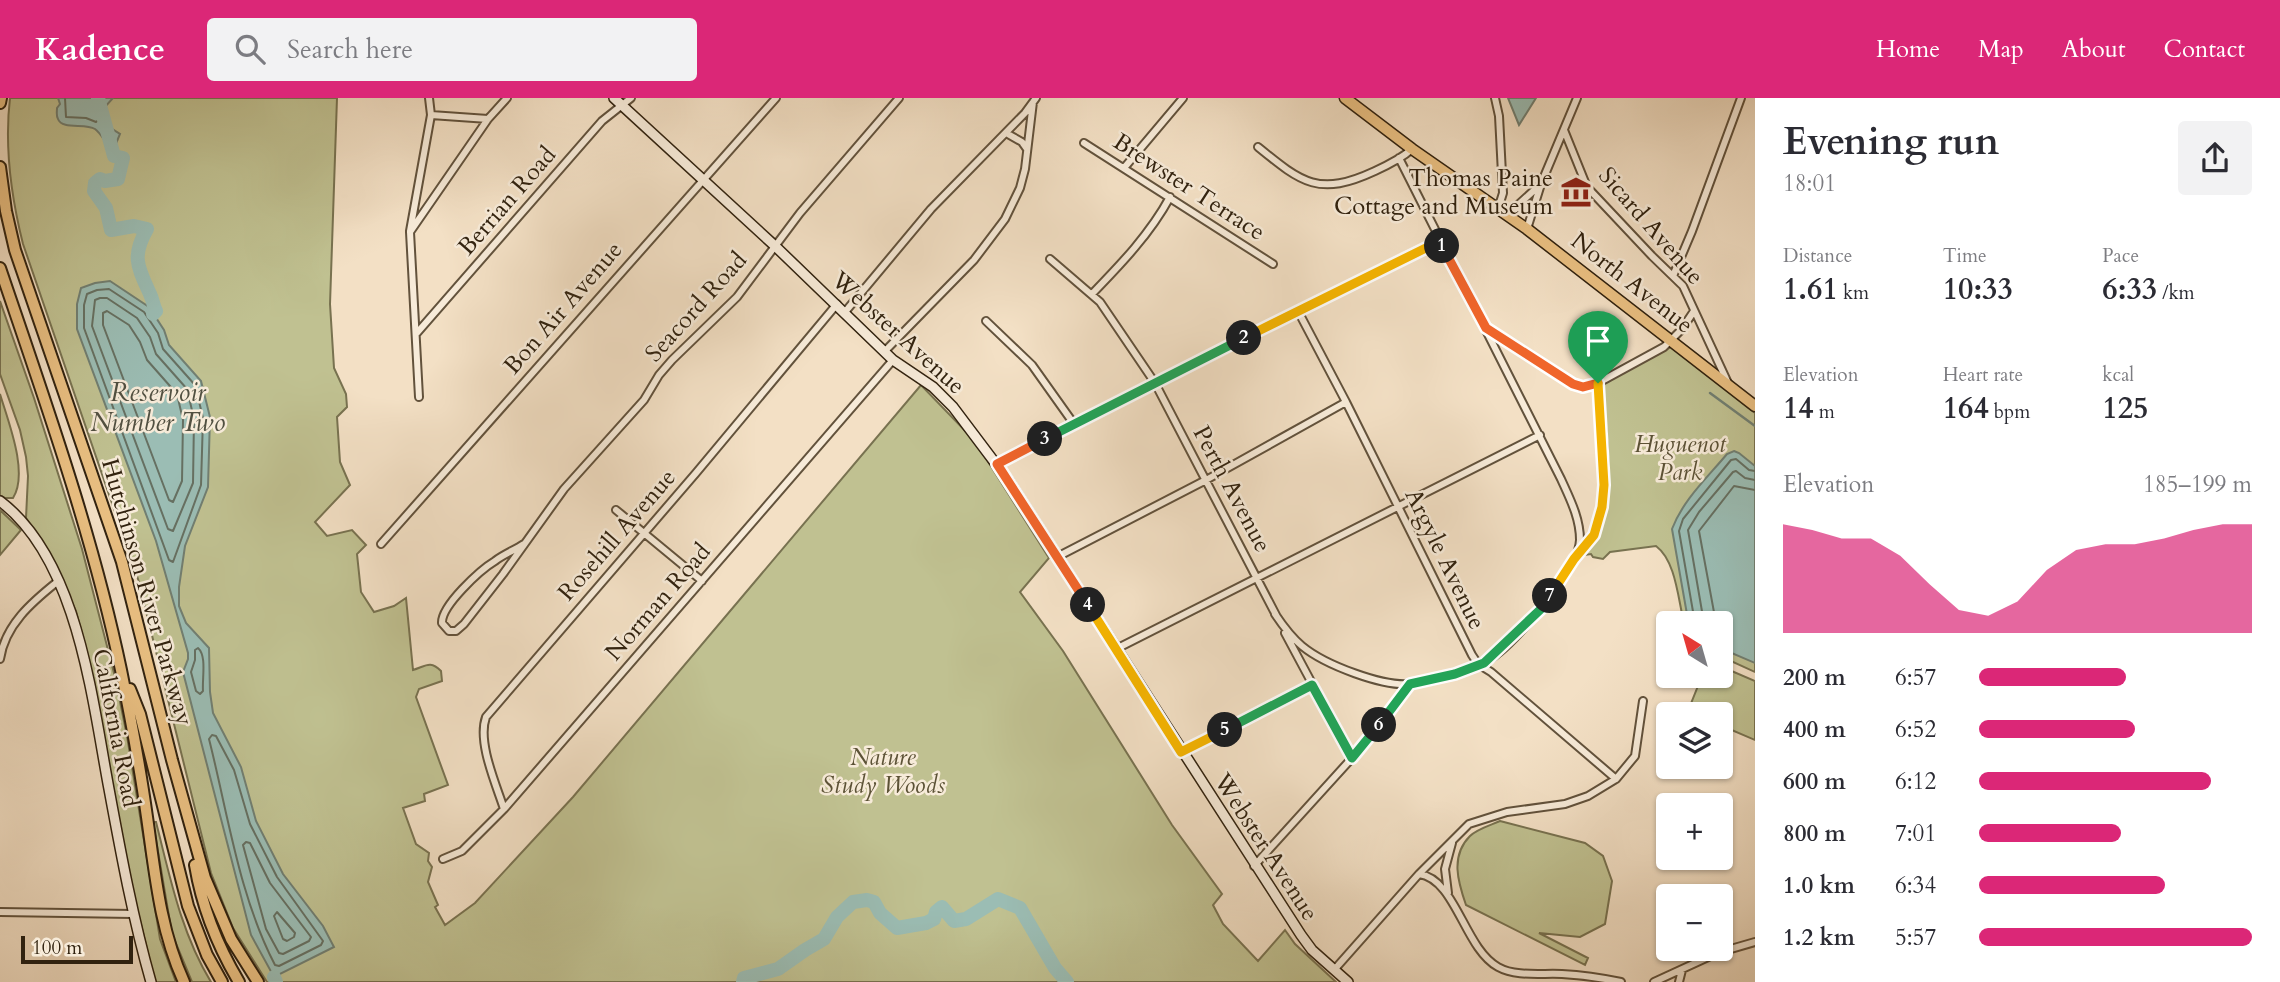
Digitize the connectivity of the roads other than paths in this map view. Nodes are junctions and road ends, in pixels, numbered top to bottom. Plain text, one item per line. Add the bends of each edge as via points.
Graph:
1 (429, 98) edge
2 (506, 98) edge
3 (614, 98) edge
4 (631, 98) edge
5 (776, 98) edge
6 (899, 98) edge
7 (1184, 98) edge
8 (1346, 98) edge
9 (1495, 98) edge
10 (1577, 98) edge
11 (1741, 98) edge
12 (1034, 100) edge
13 (621, 105) junction
14 (431, 115) junction
15 (488, 119) junction
16 (1564, 130) junction
17 (1006, 133) junction
18 (1084, 143) dead end
19 (1258, 147) dead end
20 (1027, 149) junction
21 (1412, 149) junction
22 (1399, 158) junction
23 (0, 167) edge
24 (1124, 168) junction
25 (703, 180) junction
26 (1541, 184) junction
27 (1170, 197) junction
28 (1503, 212) junction
29 (1527, 229) junction
30 (410, 232) junction
31 (1440, 241) junction
32 (775, 246) junction
33 (1050, 259) dead end
34 (1273, 264) dead end
35 (0, 268) edge
36 (1673, 276) junction
37 (1092, 294) junction
38 (837, 304) junction
39 (1298, 311) junction
40 (1693, 311) junction
41 (845, 312) junction
42 (986, 321) dead end
43 (1486, 328) junction
44 (416, 334) junction
45 (1671, 340) junction
46 (885, 351) junction
47 (893, 360) junction
48 (1155, 383) junction
49 (1598, 383) junction
50 (1728, 385) junction
51 (419, 397) dead end
52 (1346, 402) junction
53 (1755, 406) edge
54 (1074, 424) junction
55 (1539, 435) junction
56 (997, 464) junction
57 (1206, 480) junction
58 (0, 501) edge
59 (1397, 507) junction
60 (616, 510) dead end
61 (643, 533) junction
62 (381, 544) dead end
63 (524, 544) junction
64 (1057, 557) junction
65 (1574, 559) junction
66 (1257, 579) junction
67 (57, 582) junction
68 (702, 582) junction
69 (1275, 614) junction
70 (1116, 649) junction
71 (118, 657) junction
72 (0, 659) edge
73 (1478, 664) junction
74 (1410, 684) junction
75 (1312, 685) junction
76 (1643, 701) dead end
77 (1181, 752) junction
78 (1352, 758) junction
79 (1616, 779) junction
80 (504, 809) junction
81 (188, 822) junction
82 (1460, 832) junction
83 (443, 859) dead end
84 (1254, 866) junction
85 (1419, 874) junction
86 (1451, 902) junction
87 (0, 912) edge
88 (133, 914) junction
89 (1755, 942) edge
90 (1334, 970) junction
91 (1682, 970) junction
92 (151, 982) edge
93 (184, 982) edge
94 (222, 982) edge
95 (239, 982) edge
96 (258, 982) edge
97 (1348, 982) edge
98 (1621, 982) edge
99 (1654, 982) edge
100 (1679, 982) edge

1 - 14 street
2 - 15 street
3 - 13 street, Webster Avenue
4 - 13 street, Berrian Road
5 - 25 street, Bon Air Avenue
6 - 32 street, Seacord Road
7 - 24 street
8 - 21 main road, North Avenue
9 - 28 street
10 - 16 street
11 - 36 street
12 - 17 street
12 - 20 street
13 - 25 street, Webster Avenue
13 - 44 street, Berrian Road
14 - 15 street
14 - 30 street
15 - 30 street
16 - 26 street
16 - 36 street, Sicard Avenue via 1587,187
17 - 20 street
17 - 41 street via 931,209
18 - 24 street, Brewster Terrace
19 - 22 street via 1292,175 1324,185 1356,180
20 - 46 street via 1020,188 1005,219 974,260
21 - 22 street
21 - 28 main road, North Avenue
22 - 31 street
23 - 81 highway, Hutchinson River Parkway via 15,250 122,562
24 - 27 street, Brewster Terrace
25 - 32 street, Webster Avenue
25 - 62 street, Bon Air Avenue
26 - 28 street
26 - 29 street
27 - 34 street, Brewster Terrace
27 - 37 street via 1159,218
28 - 29 main road, North Avenue
29 - 45 main road, North Avenue
30 - 44 street
31 - 39 street
31 - 43 street
32 - 38 street, Webster Avenue
32 - 63 street, Seacord Road via 737,297 659,375 644,400 564,489
33 - 37 street, Perth Avenue
35 - 71 highway, Hutchinson River Parkway via 71,478
36 - 40 street, Sicard Avenue via 1687,293
37 - 48 street, Perth Avenue
38 - 41 street, Webster Avenue
38 - 61 street, Rosehill Avenue
39 - 48 street
39 - 52 street, Argyle Avenue
40 - 45 street
40 - 50 street, Sicard Avenue
41 - 46 street, Webster Avenue
42 - 54 street via 1032,365
43 - 49 street via 1573,384
43 - 55 street
44 - 51 street
45 - 49 street
45 - 50 main road, North Avenue
46 - 47 street, Webster Avenue
47 - 56 street, Webster Avenue via 953,407
47 - 68 street, Norman Road
48 - 54 street
48 - 57 street, Perth Avenue
49 - 65 street via 1602,507 1594,535
50 - 53 main road, North Avenue
52 - 57 street
52 - 59 street, Argyle Avenue
54 - 56 street
55 - 59 street
55 - 65 street via 1575,511 1580,543
56 - 64 street, Webster Avenue
57 - 64 street
57 - 66 street, Perth Avenue
58 - 67 street, California Road via 32,534
59 - 66 street
59 - 73 street, Argyle Avenue
60 - 61 street
61 - 68 street
61 - 80 street, Rosehill Avenue via 485,718 483,739
63 - 63 street, Seacord Road via 491,563 459,593 442,617 449,631 464,624
64 - 70 street, Webster Avenue
65 - 73 street via 1542,608 1495,654
66 - 69 street, Perth Avenue
66 - 70 street
67 - 72 street via 13,626
67 - 88 street, California Road via 80,640
68 - 80 street, Norman Road
69 - 74 street via 1303,648 1331,664 1360,675
69 - 75 street, Perth Avenue
70 - 77 street, Webster Avenue
71 - 93 highway, Hutchinson River Parkway via 162,917
71 - 94 highway via 140,714 188,906
73 - 74 street
73 - 79 street, Argyle Avenue
74 - 78 street
75 - 77 street
75 - 78 street, Perth Avenue
76 - 79 street via 1635,756
77 - 84 street, Webster Avenue
78 - 84 street
79 - 82 street via 1565,804 1507,812 1469,824
80 - 83 street, Norman Road via 462,851
81 - 95 highway via 203,904
81 - 96 highway, Hutchinson River Parkway via 219,914
82 - 85 street
82 - 86 street via 1450,846 1445,869
84 - 90 street, Webster Avenue via 1312,950
85 - 86 street via 1438,882
85 - 90 street
86 - 98 street via 1468,933 1497,967 1515,973
87 - 88 street
88 - 92 street, California Road
89 - 91 street
90 - 97 street, Webster Avenue
91 - 99 street
91 - 100 street

